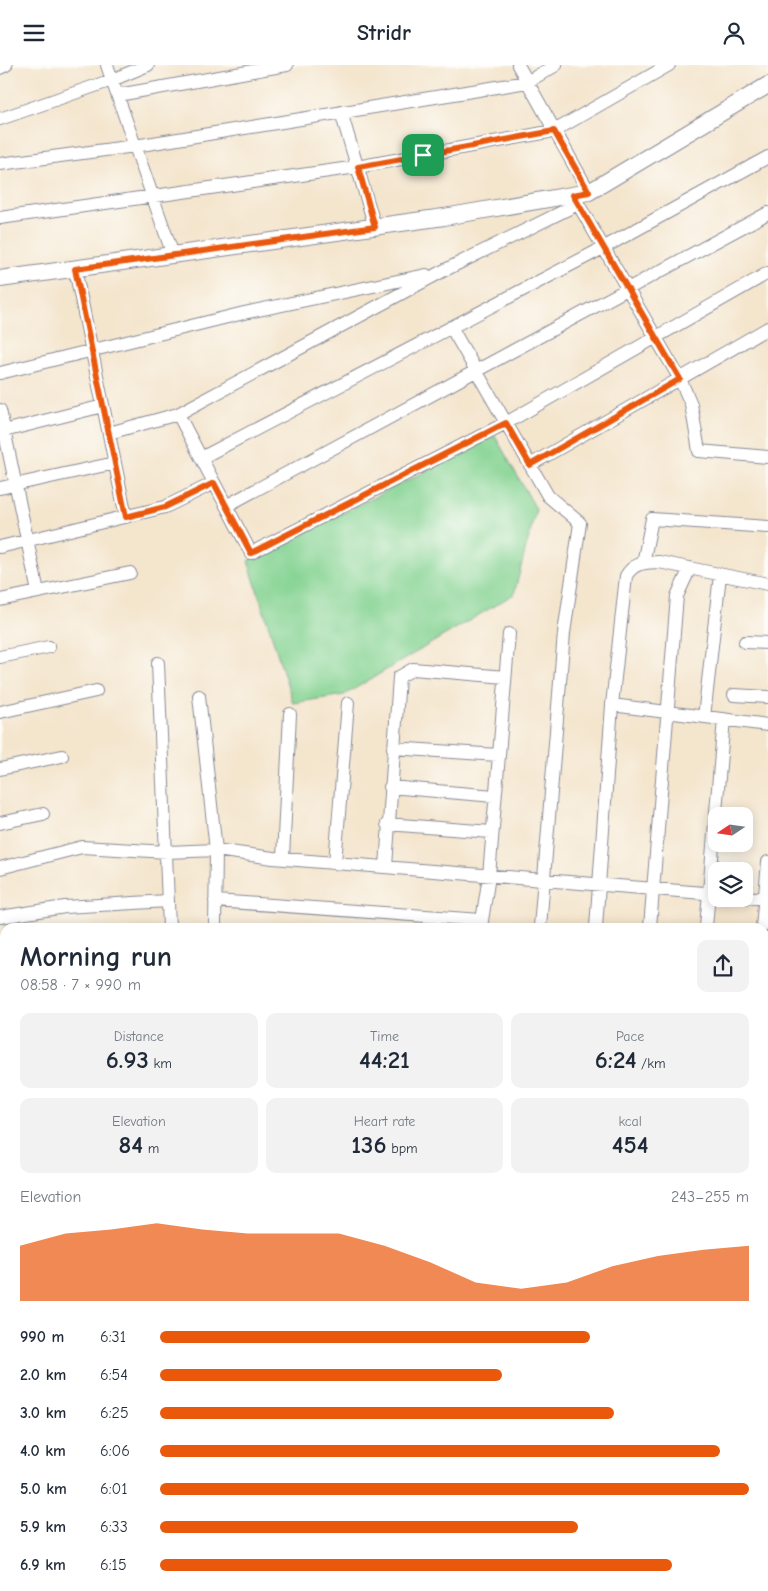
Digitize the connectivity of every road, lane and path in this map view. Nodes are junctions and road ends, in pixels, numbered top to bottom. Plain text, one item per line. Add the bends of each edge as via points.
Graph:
1 (6, 65) edge
2 (107, 65) edge
3 (148, 65) edge
4 (287, 65) edge
5 (518, 65) edge
6 (556, 65) edge
7 (669, 65) edge
8 (0, 68) edge
9 (112, 80) junction
10 (527, 82) junction
11 (768, 86) edge
12 (118, 95) junction
13 (341, 112) junction
14 (0, 119) edge
15 (554, 131) junction
16 (135, 146) junction
17 (768, 157) edge
18 (0, 164) edge
19 (358, 167) junction
20 (153, 196) junction
21 (580, 197) junction
22 (768, 213) edge
23 (0, 217) edge
24 (375, 227) junction
25 (603, 248) junction
26 (174, 255) junction
27 (75, 269) junction
28 (441, 272) junction
29 (768, 273) edge
30 (0, 279) edge
31 (627, 289) junction
32 (451, 327) junction
33 (768, 328) edge
34 (654, 337) junction
35 (92, 352) junction
36 (476, 371) junction
37 (0, 373) edge
38 (680, 379) junction
39 (103, 406) junction
40 (0, 410) edge
41 (178, 414) junction
42 (506, 423) junction
43 (2, 432) edge
44 (109, 433) junction
45 (768, 457) edge
46 (201, 458) junction
47 (115, 463) junction
48 (530, 465) junction
49 (214, 483) junction
50 (16, 485) junction
51 (0, 488) edge
52 (226, 506) junction
53 (126, 517) junction
54 (768, 527) edge
55 (27, 541) junction
56 (0, 547) edge
57 (642, 563) junction
58 (690, 568) junction
59 (130, 573) dead end
60 (720, 575) junction
61 (768, 584) edge
62 (38, 592) junction
63 (0, 600) edge
64 (509, 634) dead end
65 (745, 642) dead end
66 (768, 643) edge
67 (49, 647) dead end
68 (0, 657) edge
69 (158, 663) dead end
70 (505, 677) junction
71 (96, 691) dead end
72 (734, 695) dead end
73 (199, 696) dead end
74 (768, 697) edge
75 (348, 703) dead end
76 (612, 705) junction
77 (666, 712) junction
78 (0, 713) edge
79 (290, 715) dead end
80 (704, 717) junction
81 (724, 719) junction
82 (768, 725) edge
83 (393, 748) junction
84 (498, 755) junction
85 (62, 756) dead end
86 (0, 769) edge
87 (390, 787) junction
88 (494, 796) junction
89 (43, 814) dead end
90 (0, 823) edge
91 (388, 824) junction
92 (491, 832) junction
93 (216, 850) junction
94 (168, 852) junction
95 (283, 858) junction
96 (715, 862) edge
97 (768, 862) edge
98 (335, 863) junction
99 (386, 867) junction
100 (0, 868) edge
101 (488, 875) junction
102 (545, 880) junction
103 (601, 885) junction
104 (652, 889) junction
105 (708, 894) edge
106 (753, 898) edge
107 (766, 899) edge
108 (168, 901) junction
109 (215, 901) junction
110 (710, 907) edge
111 (0, 917) edge
112 (169, 923) edge
113 (215, 923) edge
114 (469, 923) edge
115 (481, 923) edge
116 (540, 923) edge
117 (596, 923) edge
118 (650, 923) edge
119 (707, 923) edge
120 (763, 923) edge

1 - 8 street
2 - 9 street
3 - 9 street
4 - 12 street
5 - 10 street
6 - 10 street
7 - 15 street
9 - 12 street
9 - 14 street
10 - 13 street
10 - 15 street
11 - 21 street
12 - 16 street
13 - 16 street
13 - 19 street
15 - 19 street
15 - 21 street
16 - 18 street
16 - 20 street
17 - 25 street
19 - 20 street
19 - 24 street
20 - 23 street
20 - 26 street
21 - 24 street
21 - 25 street
21 - 28 street
22 - 31 street
24 - 26 street
25 - 31 street
25 - 32 street
26 - 27 street
27 - 30 street
27 - 35 street
28 - 35 street via 244,313
28 - 41 street
29 - 34 street
31 - 34 street
31 - 36 street
32 - 36 street
32 - 46 street
33 - 38 street
34 - 38 street
34 - 42 street
35 - 37 street
35 - 39 street
36 - 42 street
36 - 52 street
38 - 45 street via 691,404 699,451
38 - 48 street
39 - 43 street
39 - 44 street
40 - 43 street
41 - 44 street
41 - 46 street
42 - 48 street
42 - 52 street via 251,553
43 - 50 street
44 - 47 street
46 - 49 street
47 - 50 street
47 - 53 street
48 - 102 street via 548,496 580,523 564,633
49 - 52 street
49 - 53 street via 165,507
50 - 51 street
50 - 55 street
53 - 55 street
54 - 57 street via 652,519
55 - 56 street
55 - 62 street
57 - 58 street via 659,562
57 - 76 street via 630,569 626,576
58 - 60 street
58 - 77 street via 677,596
59 - 62 street
60 - 61 street
60 - 80 street
62 - 63 street
64 - 70 street
65 - 66 street
67 - 68 street
69 - 94 street
70 - 83 street via 413,669 399,677
70 - 84 street
71 - 78 street
72 - 74 street
73 - 93 street
75 - 98 street
76 - 77 street
76 - 103 street
77 - 80 street
77 - 104 street
79 - 95 street
80 - 81 street
81 - 82 street
81 - 96 street
83 - 84 street
83 - 87 street
84 - 88 street
85 - 86 street
87 - 88 street
87 - 91 street
88 - 92 street
89 - 90 street
91 - 92 street
91 - 99 street
92 - 101 street
93 - 94 street
93 - 95 street
93 - 109 street
94 - 100 street via 82,847
94 - 108 street
95 - 98 street
97 - 107 street
98 - 99 street
99 - 101 street
101 - 102 street
101 - 115 street
102 - 103 street
102 - 116 street
103 - 104 street
103 - 117 street
104 - 105 street
104 - 118 street
106 - 107 street
107 - 120 street
108 - 111 street via 65,907
108 - 112 street
109 - 113 street
109 - 114 street
110 - 119 street

